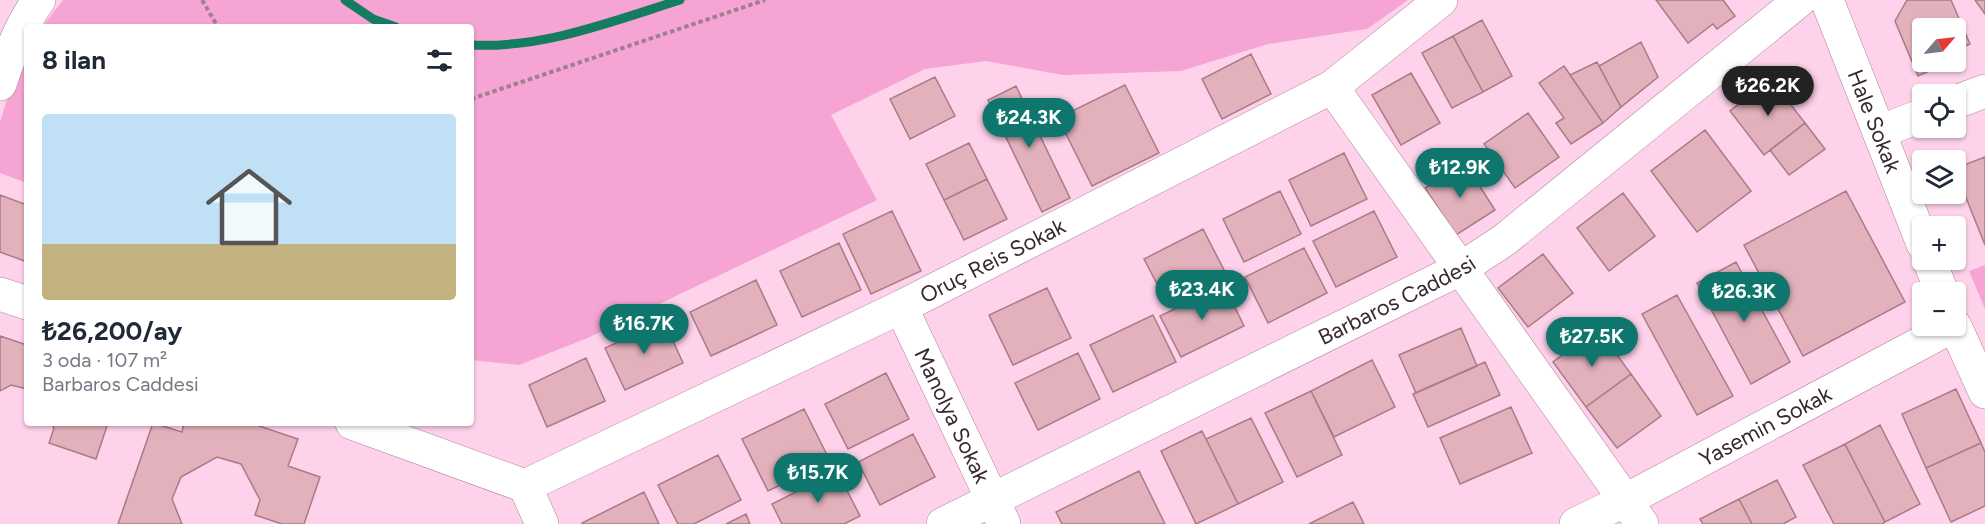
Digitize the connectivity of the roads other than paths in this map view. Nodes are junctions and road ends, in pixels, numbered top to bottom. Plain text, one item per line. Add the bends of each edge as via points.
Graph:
1 (1441, 0) edge
2 (1800, 0) edge
3 (1827, 0) edge
4 (26, 5) edge
5 (0, 84) edge
6 (1332, 87) junction
7 (1985, 91) edge
8 (1966, 98) edge
9 (1912, 119) edge
10 (1879, 132) junction
11 (1912, 216) edge
12 (1460, 269) junction
13 (0, 294) edge
14 (24, 302) edge
15 (901, 307) junction
16 (1937, 336) edge
17 (1959, 336) edge
18 (1985, 392) edge
19 (360, 426) edge
20 (525, 486) junction
21 (998, 512) edge
22 (1634, 512) edge
23 (542, 524) edge
24 (943, 524) edge
25 (1576, 524) edge

1 - 6 street, Oruç Reis Sokak
2 - 12 street, Barbaros Caddesi via 1503,241
3 - 10 street, Hale Sokak
4 - 5 street
6 - 12 street
6 - 15 street, Oruç Reis Sokak
7 - 8 street
9 - 10 street
10 - 11 street, Hale Sokak
12 - 21 street, Barbaros Caddesi
12 - 22 street
13 - 14 street
15 - 20 street, Oruç Reis Sokak
15 - 21 street, Manolya Sokak
16 - 22 street, Yasemin Sokak
17 - 18 street
19 - 20 street
20 - 23 street
21 - 24 street, Barbaros Caddesi
22 - 25 street, Yasemin Sokak

